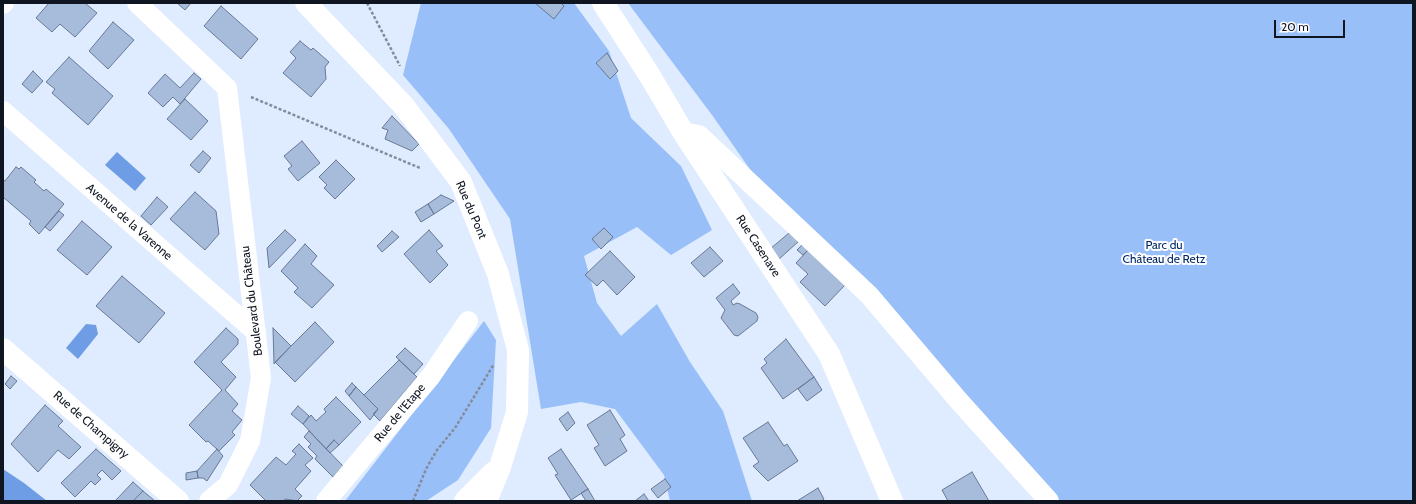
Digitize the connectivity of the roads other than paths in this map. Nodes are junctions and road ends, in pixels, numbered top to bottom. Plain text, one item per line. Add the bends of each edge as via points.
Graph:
1 (137, 3) edge
2 (306, 3) edge
3 (603, 3) edge
4 (3, 111) edge
5 (683, 132) junction
6 (468, 321) dead end
7 (256, 332) junction
8 (3, 349) edge
9 (500, 466) junction
10 (178, 501) edge
11 (209, 501) edge
12 (326, 501) edge
13 (465, 501) edge
14 (486, 501) edge
15 (892, 501) edge
16 (1049, 501) edge

1 - 7 street, Boulevard du Château via 227,88
2 - 9 street, Rue du Pont via 404,106 461,182 498,274 518,350 517,412
3 - 5 street, Rue Casenave
4 - 7 street, Avenue de la Varenne
5 - 15 street, Rue Casenave via 829,354
5 - 16 street via 699,135 869,295
6 - 12 street, Rue de l'Etape via 431,376
7 - 11 street, Boulevard du Château via 261,378 250,441 228,485
8 - 10 street, Rue de Champigny
9 - 13 street, Rue du Pont
9 - 14 street, Rue du Pont

